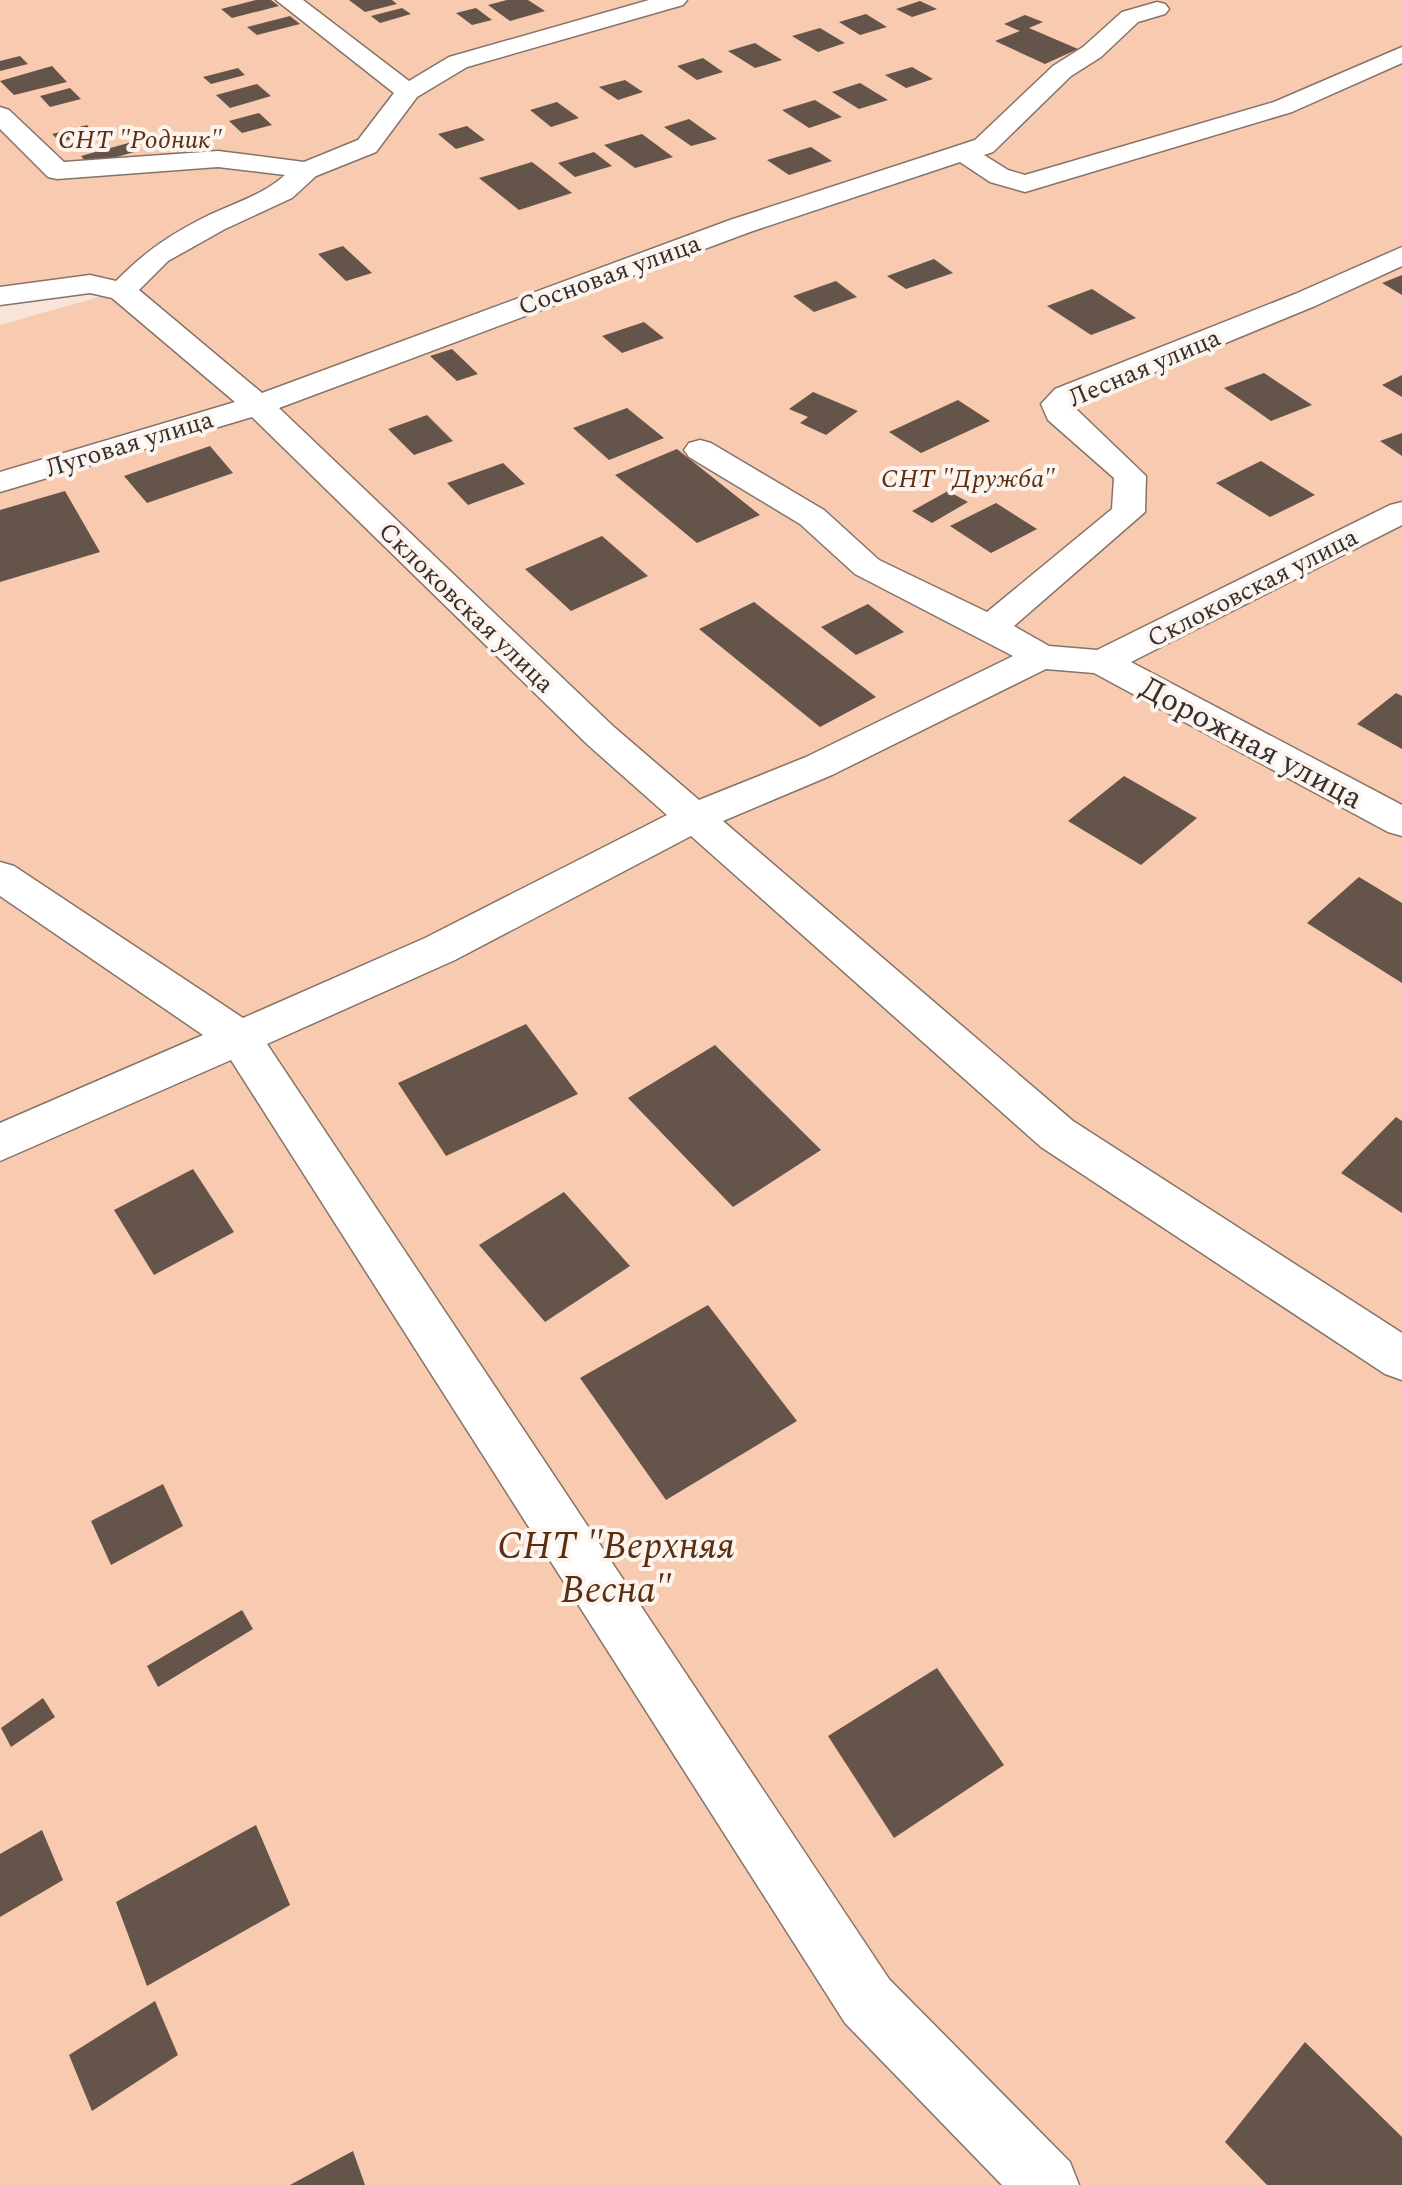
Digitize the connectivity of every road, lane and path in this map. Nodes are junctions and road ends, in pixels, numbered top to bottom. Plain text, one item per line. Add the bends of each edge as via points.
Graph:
1 (288, 0) edge
2 (675, 0) edge
3 (1157, 9) dead end
4 (1402, 54) edge
5 (408, 92) junction
6 (0, 115) edge
7 (964, 153) junction
8 (307, 170) junction
9 (1402, 255) edge
10 (122, 291) junction
11 (0, 296) edge
12 (258, 405) junction
13 (700, 450) dead end
14 (0, 482) edge
15 (1402, 512) edge
16 (990, 628) junction
17 (1041, 657) junction
18 (1102, 662) junction
19 (696, 817) junction
20 (1402, 822) edge
21 (0, 876) edge
22 (239, 1037) junction
23 (0, 1143) edge
24 (1402, 1359) edge
25 (1047, 2185) edge

1 - 5 street
2 - 5 street via 458,62
3 - 7 street, Сосновая улица via 1130,17 1062,71 984,146
4 - 7 street via 1283,107 1025,184 999,176
5 - 8 street via 367,146
6 - 8 street via 57,171 218,159
7 - 12 street, Сосновая улица via 740,226
8 - 10 street via 282,192 158,255
9 - 16 street, Лесная улица via 1057,404 1059,413 1130,476 1128,512
10 - 11 street via 90,284
10 - 12 street, Склоковская улица
12 - 14 street, Луговая улица
12 - 19 street, Склоковская улица via 601,736
13 - 16 street via 812,517 867,567
15 - 18 street, Склоковская улица
16 - 17 street
17 - 18 street
17 - 19 street via 819,766
18 - 20 street, Дорожная улица
19 - 22 street via 440,949
19 - 24 street, Склоковская улица via 1057,1134
21 - 22 street
22 - 23 street
22 - 25 street via 867,2001

